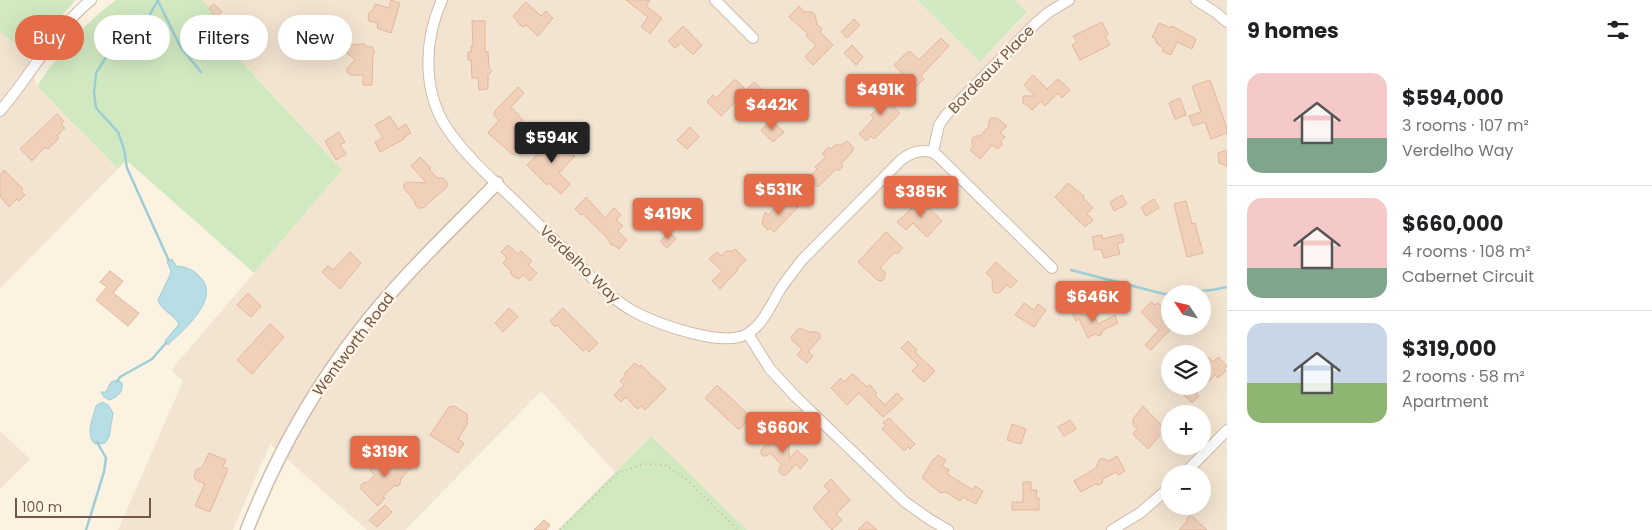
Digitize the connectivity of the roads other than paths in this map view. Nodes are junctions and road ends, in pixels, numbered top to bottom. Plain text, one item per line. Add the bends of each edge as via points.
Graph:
1 (92, 0) edge
2 (442, 0) edge
3 (715, 0) edge
4 (1068, 0) edge
5 (1196, 0) edge
6 (1227, 22) edge
7 (753, 38) dead end
8 (0, 111) edge
9 (932, 152) junction
10 (497, 183) junction
11 (1052, 268) dead end
12 (748, 334) junction
13 (1227, 430) edge
14 (1193, 465) edge
15 (1161, 496) edge
16 (247, 530) edge
17 (948, 530) edge
18 (1112, 530) edge

1 - 8 street via 56,35
2 - 10 street, Verdelho Way via 435,15 428,53 436,106 450,134
3 - 7 street
4 - 9 street, Bordeaux Place via 1036,23 946,115 939,125
5 - 6 street
9 - 11 street
9 - 12 street via 909,154 901,160 802,260 759,324
10 - 12 street, Verdelho Way via 605,290 632,311 659,323 716,339
10 - 16 street, Wentworth Road via 400,282 331,368 282,450
12 - 17 street via 770,369 796,397 905,502
13 - 14 street
15 - 18 street

